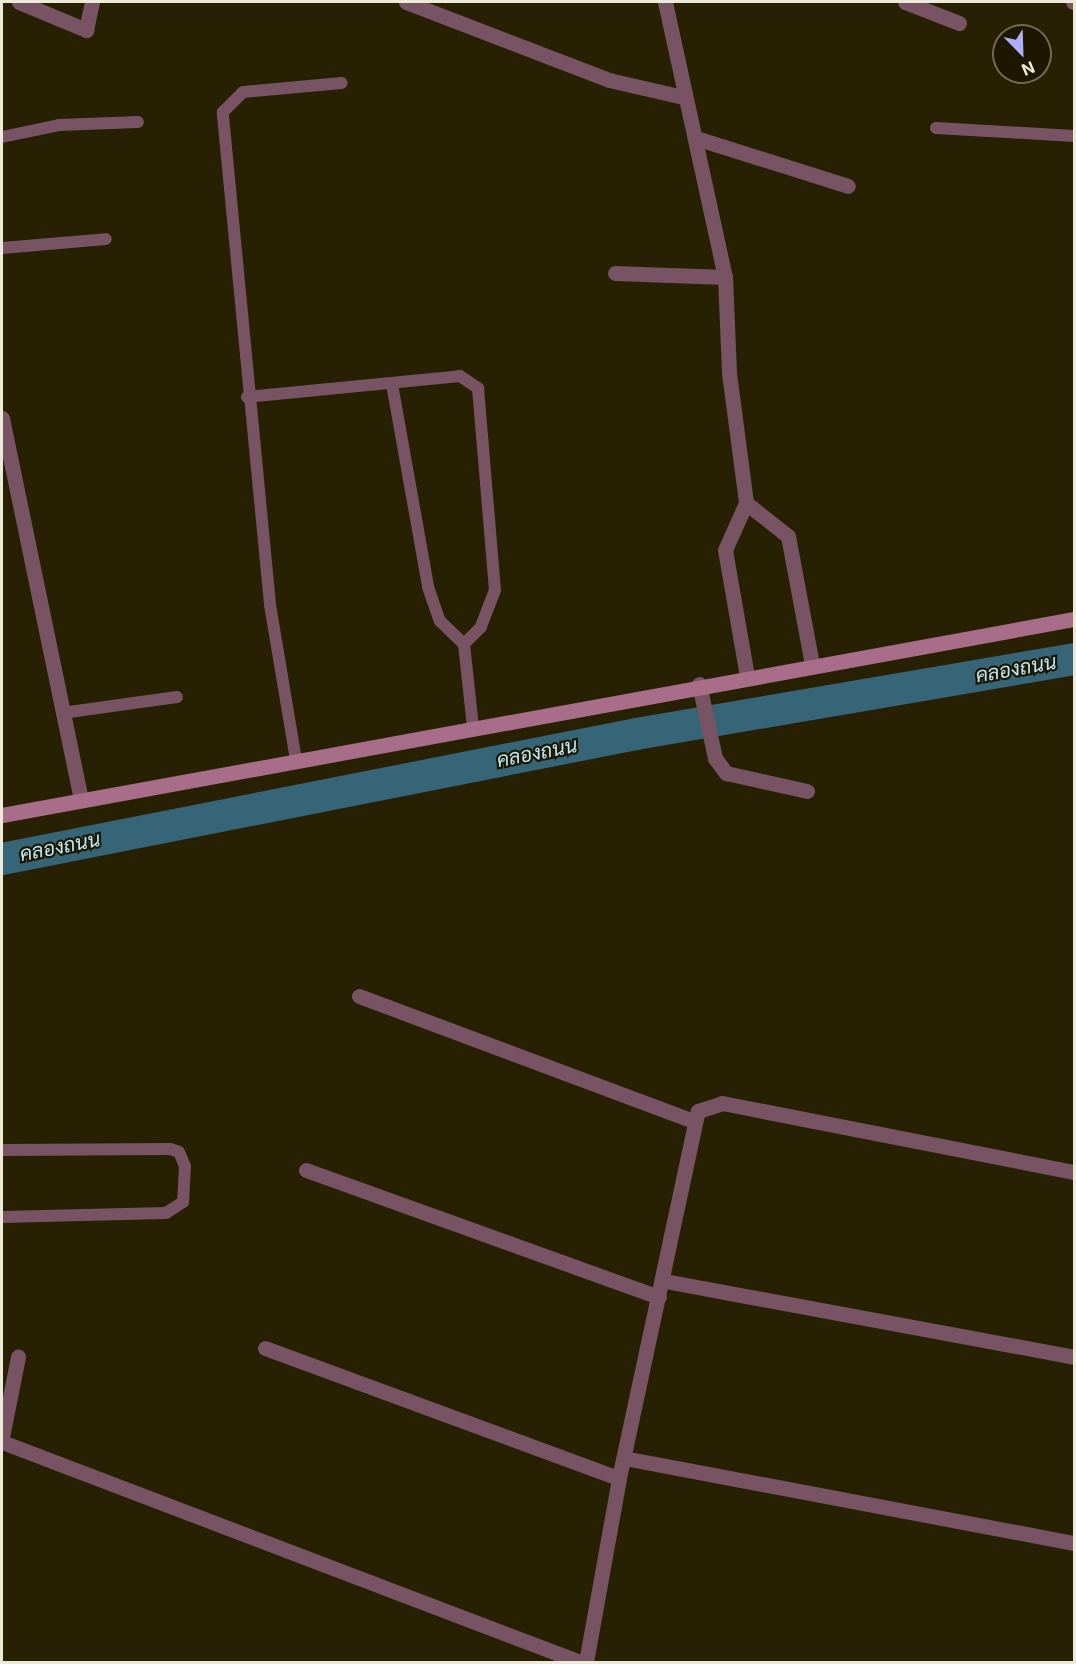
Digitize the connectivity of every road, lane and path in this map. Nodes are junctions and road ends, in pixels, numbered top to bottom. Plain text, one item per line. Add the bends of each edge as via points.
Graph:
1 (19, 2) edge
2 (92, 2) edge
3 (406, 2) edge
4 (665, 2) edge
5 (905, 2) edge
6 (959, 23) dead end
7 (342, 83) dead end
8 (683, 97) junction
9 (138, 122) dead end
10 (936, 128) dead end
11 (1074, 135) edge
12 (2, 137) edge
13 (699, 139) junction
14 (848, 186) dead end
15 (106, 239) dead end
16 (2, 248) edge
17 (615, 273) dead end
18 (725, 277) junction
19 (392, 384) junction
20 (247, 397) junction
21 (2, 418) edge
22 (746, 503) junction
23 (1074, 619) edge
24 (464, 644) junction
25 (812, 664) junction
26 (747, 676) junction
27 (699, 684) junction
28 (177, 697) dead end
29 (62, 713) junction
30 (473, 727) junction
31 (296, 760) junction
32 (807, 791) dead end
33 (81, 800) junction
34 (2, 815) edge
35 (359, 996) dead end
36 (693, 1121) junction
37 (2, 1150) edge
38 (306, 1170) dead end
39 (1074, 1172) edge
40 (2, 1217) edge
41 (665, 1281) junction
42 (659, 1297) junction
43 (265, 1348) dead end
44 (18, 1357) dead end
45 (1074, 1357) edge
46 (2, 1437) edge
47 (2, 1442) edge
48 (624, 1458) junction
49 (619, 1478) junction
50 (1074, 1542) edge
51 (580, 1662) edge
52 (586, 1662) edge

1 - 2 street via 86,30
3 - 8 street via 609,80
4 - 8 street
5 - 6 street
7 - 20 lane via 243,92 223,112
8 - 13 street
9 - 12 lane via 59,125
10 - 11 lane
13 - 14 street
13 - 18 street
15 - 16 lane
17 - 18 street
18 - 22 street via 729,373
19 - 20 lane
19 - 24 lane via 428,586 440,621
19 - 24 lane via 460,376 478,388 482,399 495,590 481,627
20 - 31 lane via 270,604
21 - 29 street
22 - 25 street via 788,536
22 - 26 street via 725,550
23 - 25 street
24 - 30 lane
25 - 26 street
26 - 27 street
27 - 30 street
27 - 32 street via 715,758 726,773
28 - 29 lane
29 - 33 street
30 - 31 street
31 - 33 street
33 - 34 street
35 - 36 street
36 - 39 street via 703,1105 722,1103
36 - 41 street
37 - 40 lane via 170,1149 179,1152 185,1166 183,1202 166,1213
38 - 42 street
41 - 42 street
41 - 45 street
42 - 48 street
43 - 49 street
44 - 46 street
47 - 51 street
48 - 49 street
48 - 50 street
49 - 52 street

